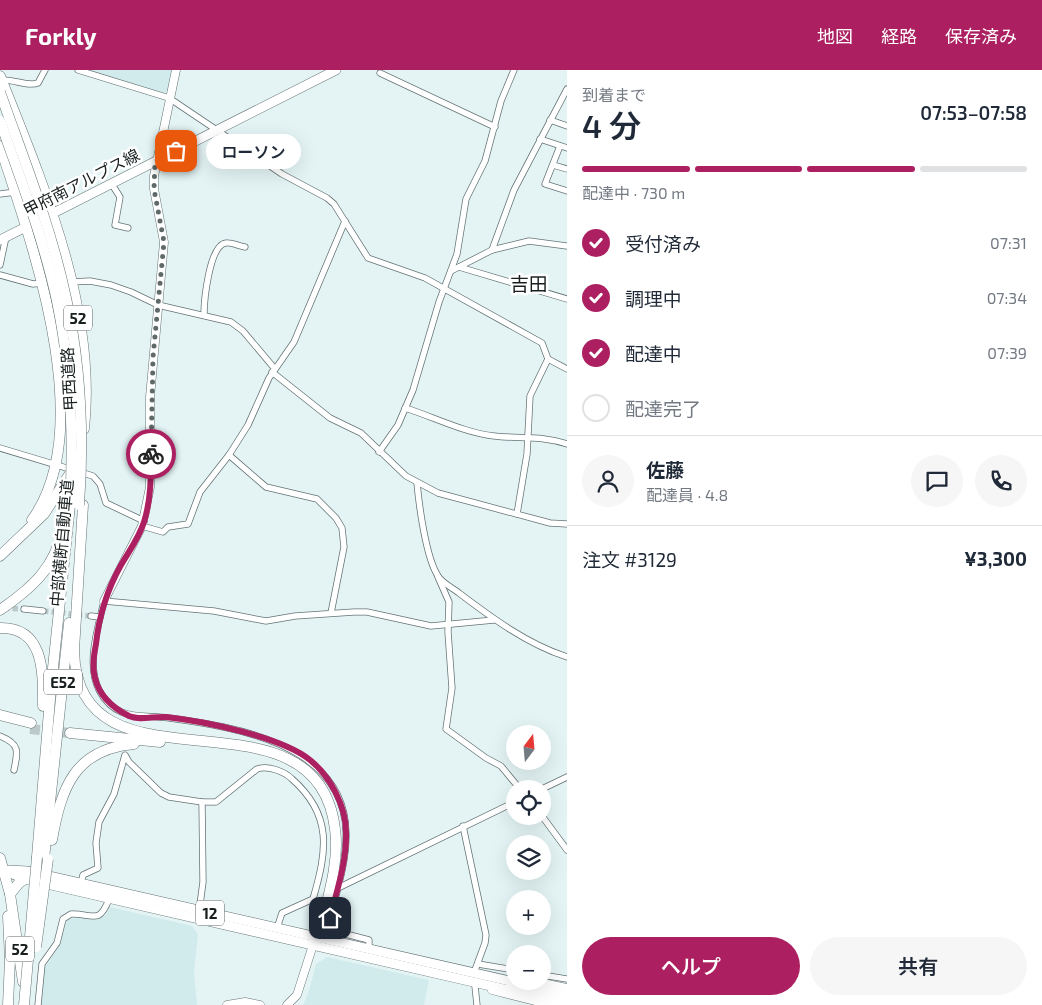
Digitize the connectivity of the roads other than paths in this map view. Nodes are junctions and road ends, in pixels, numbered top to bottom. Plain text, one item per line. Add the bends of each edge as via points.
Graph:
1 (45, 70) edge
2 (78, 70) edge
3 (176, 70) edge
4 (336, 70) edge
5 (514, 70) edge
6 (380, 73) dead end
7 (1, 78) edge
8 (567, 89) edge
9 (0, 92) edge
10 (169, 98) junction
11 (550, 120) junction
12 (0, 121) edge
13 (494, 126) junction
14 (567, 126) edge
15 (216, 131) junction
16 (540, 139) junction
17 (0, 146) edge
18 (560, 146) junction
19 (567, 148) edge
20 (155, 161) junction
21 (553, 164) junction
22 (567, 169) edge
23 (111, 183) junction
24 (567, 191) edge
25 (16, 192) junction
26 (0, 194) edge
27 (52, 212) junction
28 (345, 221) junction
29 (27, 227) junction
30 (128, 228) dead end
31 (3, 239) edge
32 (567, 246) edge
33 (245, 247) dead end
34 (492, 250) junction
35 (0, 265) edge
36 (459, 267) junction
37 (451, 270) junction
38 (0, 275) edge
39 (71, 282) junction
40 (42, 283) junction
41 (445, 288) junction
42 (567, 299) edge
43 (158, 305) junction
44 (204, 315) junction
45 (548, 359) junction
46 (567, 368) edge
47 (274, 371) junction
48 (405, 408) junction
49 (528, 436) junction
50 (567, 444) edge
51 (0, 448) edge
52 (379, 452) junction
53 (229, 456) junction
54 (56, 465) junction
55 (72, 470) junction
56 (417, 483) junction
57 (75, 505) junction
58 (517, 514) junction
59 (143, 524) junction
60 (567, 524) edge
61 (9, 548) junction
62 (0, 556) edge
63 (438, 577) junction
64 (104, 601) junction
65 (24, 609) tunnel mouth
66 (0, 610) edge
67 (43, 611) tunnel mouth
68 (331, 613) junction
69 (91, 616) tunnel mouth
70 (100, 617) junction
71 (494, 620) junction
72 (448, 626) junction
73 (0, 628) edge
74 (567, 657) edge
75 (0, 715) edge
76 (130, 716) junction
77 (0, 723) edge
78 (128, 723) dead end
79 (71, 730) tunnel mouth
80 (0, 736) edge
81 (155, 739) junction
82 (14, 770) dead end
83 (567, 777) edge
84 (513, 780) edge
85 (551, 785) edge
86 (202, 802) junction
87 (506, 806) edge
88 (549, 825) edge
89 (464, 826) junction
90 (567, 850) edge
91 (0, 858) edge
92 (41, 858) junction
93 (2, 869) edge
94 (25, 879) junction
95 (81, 883) junction
96 (338, 888) junction
97 (10, 894) junction
98 (109, 899) junction
99 (199, 915) junction
100 (278, 928) junction
101 (314, 939) junction
102 (369, 949) junction
103 (416, 960) junction
104 (393, 964) junction
105 (477, 967) junction
106 (506, 969) edge
107 (551, 976) edge
108 (567, 979) edge
109 (506, 981) edge
110 (506, 982) edge
111 (506, 982) edge
112 (551, 985) edge
113 (475, 986) junction
114 (567, 988) edge
115 (531, 990) edge
116 (547, 990) edge
117 (567, 994) edge
118 (567, 1003) edge
119 (8, 1005) edge
120 (25, 1005) edge
121 (38, 1005) edge
122 (226, 1005) edge
123 (260, 1005) edge
124 (287, 1005) edge
125 (478, 1005) edge
126 (551, 1005) edge

1 - 7 street via 34,85
2 - 10 street
3 - 10 street
4 - 15 main road, 甲府南アルプス線
5 - 13 street
6 - 13 street
7 - 27 highway, 甲西道路 / 52
8 - 11 street
9 - 57 highway, 中部横断自動車道, bridge via 44,215 66,299 78,378 82,460
10 - 15 street
10 - 20 street
11 - 14 street
11 - 16 street
12 - 57 highway, 中部横断自動車道 / E52, bridge via 57,300 68,376
13 - 37 street via 485,161 466,199 457,254
15 - 20 main road, 甲府南アルプス線
15 - 28 street via 282,174 327,198
16 - 18 street
16 - 34 street via 514,190
17 - 25 highway, 甲西道路 / 52
18 - 19 street
18 - 21 street
20 - 23 main road, 甲府南アルプス線
20 - 43 street via 154,189 164,242
21 - 22 street
21 - 24 street via 545,184
23 - 27 main road, 甲府南アルプス線
23 - 30 street via 120,197 115,225
25 - 26 street
25 - 29 highway, 甲西道路 / 52
27 - 29 main road, 甲府南アルプス線
27 - 39 highway, 甲西道路 / 52
28 - 41 street via 368,258
28 - 47 street via 301,330
29 - 31 main road, 甲府南アルプス線
29 - 40 highway, 甲西道路 / 52
31 - 35 street
32 - 34 street via 529,241
33 - 44 street via 226,243 216,254 207,280
34 - 36 street
36 - 37 street
36 - 42 street
37 - 41 street
38 - 40 street via 33,284
39 - 43 street via 111,286
39 - 55 highway, 甲西道路 / 52 via 84,356 87,396 84,433
40 - 54 highway, 甲西道路 / 52 via 58,378 60,433
41 - 45 street via 542,343
41 - 48 street
43 - 44 street
43 - 59 street via 150,397 150,487
44 - 47 street via 238,326
45 - 46 street
45 - 49 street via 530,396
47 - 52 street via 330,418 361,433
47 - 53 street
48 - 49 street via 481,433
48 - 52 street
49 - 50 street
49 - 58 street
51 - 54 street
52 - 56 street
53 - 59 street via 200,492 188,524 168,527 163,532
53 - 68 street via 266,487 317,499 336,518 342,528 344,547
54 - 55 street
54 - 61 highway, 甲西道路 / 52 via 43,502
55 - 59 street via 97,480 103,498 110,506
55 - 61 highway, 甲西道路 / 52 via 44,514
56 - 58 street via 438,493
56 - 63 street via 419,508
57 - 66 highway via 48,568 32,586
57 - 81 highway via 74,666 79,688 90,706 107,719
57 - 92 highway, 中部横断自動車道 / E52 via 51,688
58 - 60 street
59 - 64 street
61 - 62 highway, 甲西道路 / 52
63 - 71 street
63 - 72 street via 449,602
64 - 68 street via 214,611 266,621
64 - 70 street
65 - 67 street
68 - 72 street via 367,612 412,624
69 - 70 street
70 - 76 street via 94,676 109,702
71 - 72 street
71 - 74 street
72 - 84 street via 452,701 446,728 501,766
73 - 92 highway via 15,629 29,638 38,652 42,668
75 - 77 highway via 31,726
76 - 78 street
76 - 96 street via 166,717 231,728 294,750 309,759 327,778 345,820
79 - 81 highway
80 - 82 street via 14,742 17,748
81 - 92 highway via 103,750 78,767 61,799
81 - 101 highway via 270,757 293,767 311,785 327,814 331,846
83 - 85 street
86 - 95 street via 169,797 129,762 125,754 114,794 99,822 96,843 98,868 83,875
86 - 99 street via 203,882
86 - 100 street via 216,802 256,769 263,767 287,774 315,805 324,839 313,899 282,913
87 - 89 street
88 - 90 street
89 - 96 street
89 - 105 street via 486,935
91 - 93 highway, 52
92 - 120 highway, 中部横断自動車道 / E52, bridge
92 - 120 highway, 中部横断自動車道 / E52, bridge via 33,906
93 - 94 main road, 12
93 - 95 main road, 12
93 - 97 highway, 52
93 - 119 highway, 52 via 10,940
94 - 97 highway
94 - 98 main road, 12
95 - 99 main road, 12
96 - 102 street via 330,918 342,933 368,940
97 - 120 highway, 52
98 - 99 main road, 12
98 - 121 street via 99,916 70,914 63,919 57,944 42,964
99 - 100 main road, 12
99 - 101 main road, 12
100 - 101 main road, 12
101 - 102 main road, 12
101 - 104 main road, 12
101 - 124 street via 297,995
102 - 103 main road, 12
103 - 105 street
103 - 111 main road, 12
104 - 110 main road, 12
104 - 113 street
105 - 106 street
105 - 109 street
107 - 108 street
112 - 114 street
113 - 125 street
113 - 126 street
115 - 118 highway, 12
116 - 117 highway, 12
122 - 123 street via 238,1002

